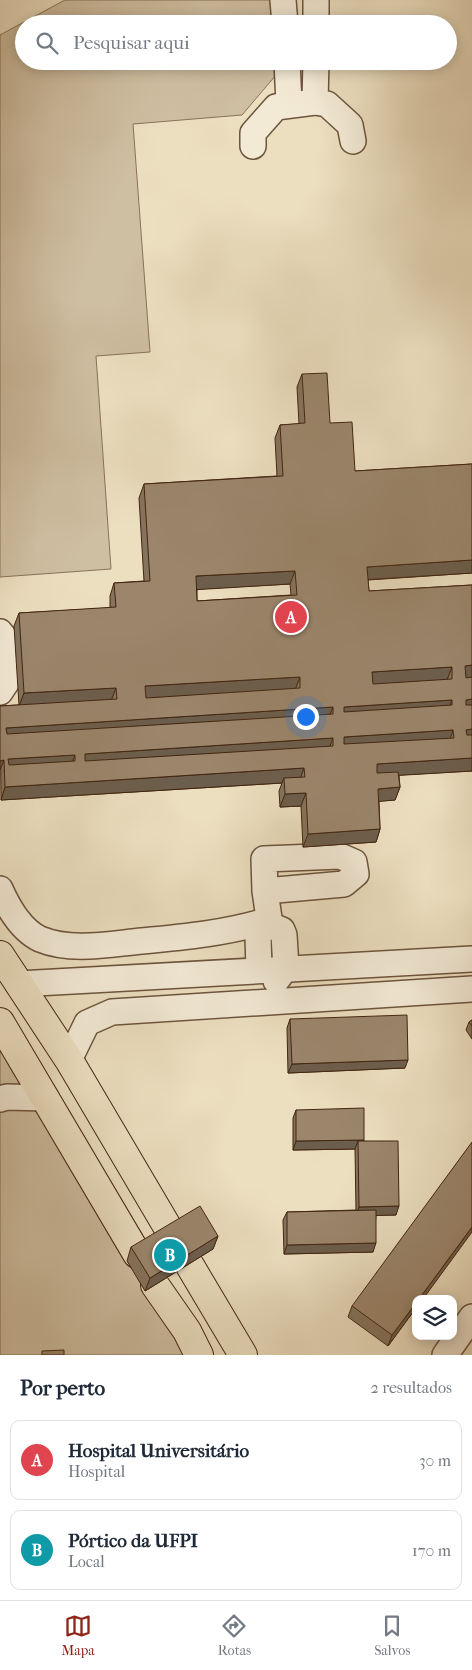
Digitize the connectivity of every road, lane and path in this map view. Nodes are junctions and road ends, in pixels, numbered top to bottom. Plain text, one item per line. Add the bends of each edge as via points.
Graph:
1 (283, 0) edge
2 (316, 0) edge
3 (284, 15) edge
4 (316, 15) edge
5 (287, 70) edge
6 (316, 70) edge
7 (316, 102) junction
8 (289, 104) junction
9 (353, 141) dead end
10 (253, 146) dead end
11 (0, 632) edge
12 (0, 692) edge
13 (0, 889) edge
14 (264, 891) junction
15 (269, 923) junction
16 (0, 955) edge
17 (472, 959) edge
18 (416, 962) junction
19 (286, 968) junction
20 (259, 970) junction
21 (154, 976) junction
22 (18, 984) junction
23 (472, 989) edge
24 (417, 992) junction
25 (261, 1002) junction
26 (161, 1008) junction
27 (0, 1022) edge
28 (69, 1060) junction
29 (46, 1098) junction
30 (0, 1099) edge
31 (134, 1168) junction
32 (98, 1187) junction
33 (172, 1233) edge
34 (137, 1254) edge
35 (189, 1264) edge
36 (155, 1285) edge
37 (472, 1317) edge
38 (199, 1355) edge
39 (243, 1355) edge
40 (445, 1355) edge

1 - 3 street
2 - 4 street
5 - 8 street
6 - 7 street
7 - 8 street
7 - 9 street via 327,104 350,125
8 - 10 street via 276,107 253,134
11 - 12 street via 4,637 8,680
13 - 15 street via 20,924 39,938 66,945 93,946 220,933
14 - 14 street via 344,884 356,874 354,862 340,856 264,859
14 - 15 street
15 - 19 street via 282,930 284,935
15 - 20 street via 258,936
16 - 22 main road
17 - 18 street
18 - 19 street
18 - 24 street
19 - 20 street
19 - 25 street
20 - 21 street
21 - 22 street
21 - 26 street via 149,993 151,1000
22 - 28 main road
23 - 24 street
24 - 25 street
25 - 26 street
26 - 28 street via 112,1012 87,1024
27 - 29 main road
28 - 31 main road
29 - 30 street
29 - 32 main road
31 - 32 main road
31 - 33 main road
32 - 34 main road
35 - 39 main road
36 - 38 main road via 187,1331
37 - 40 street

